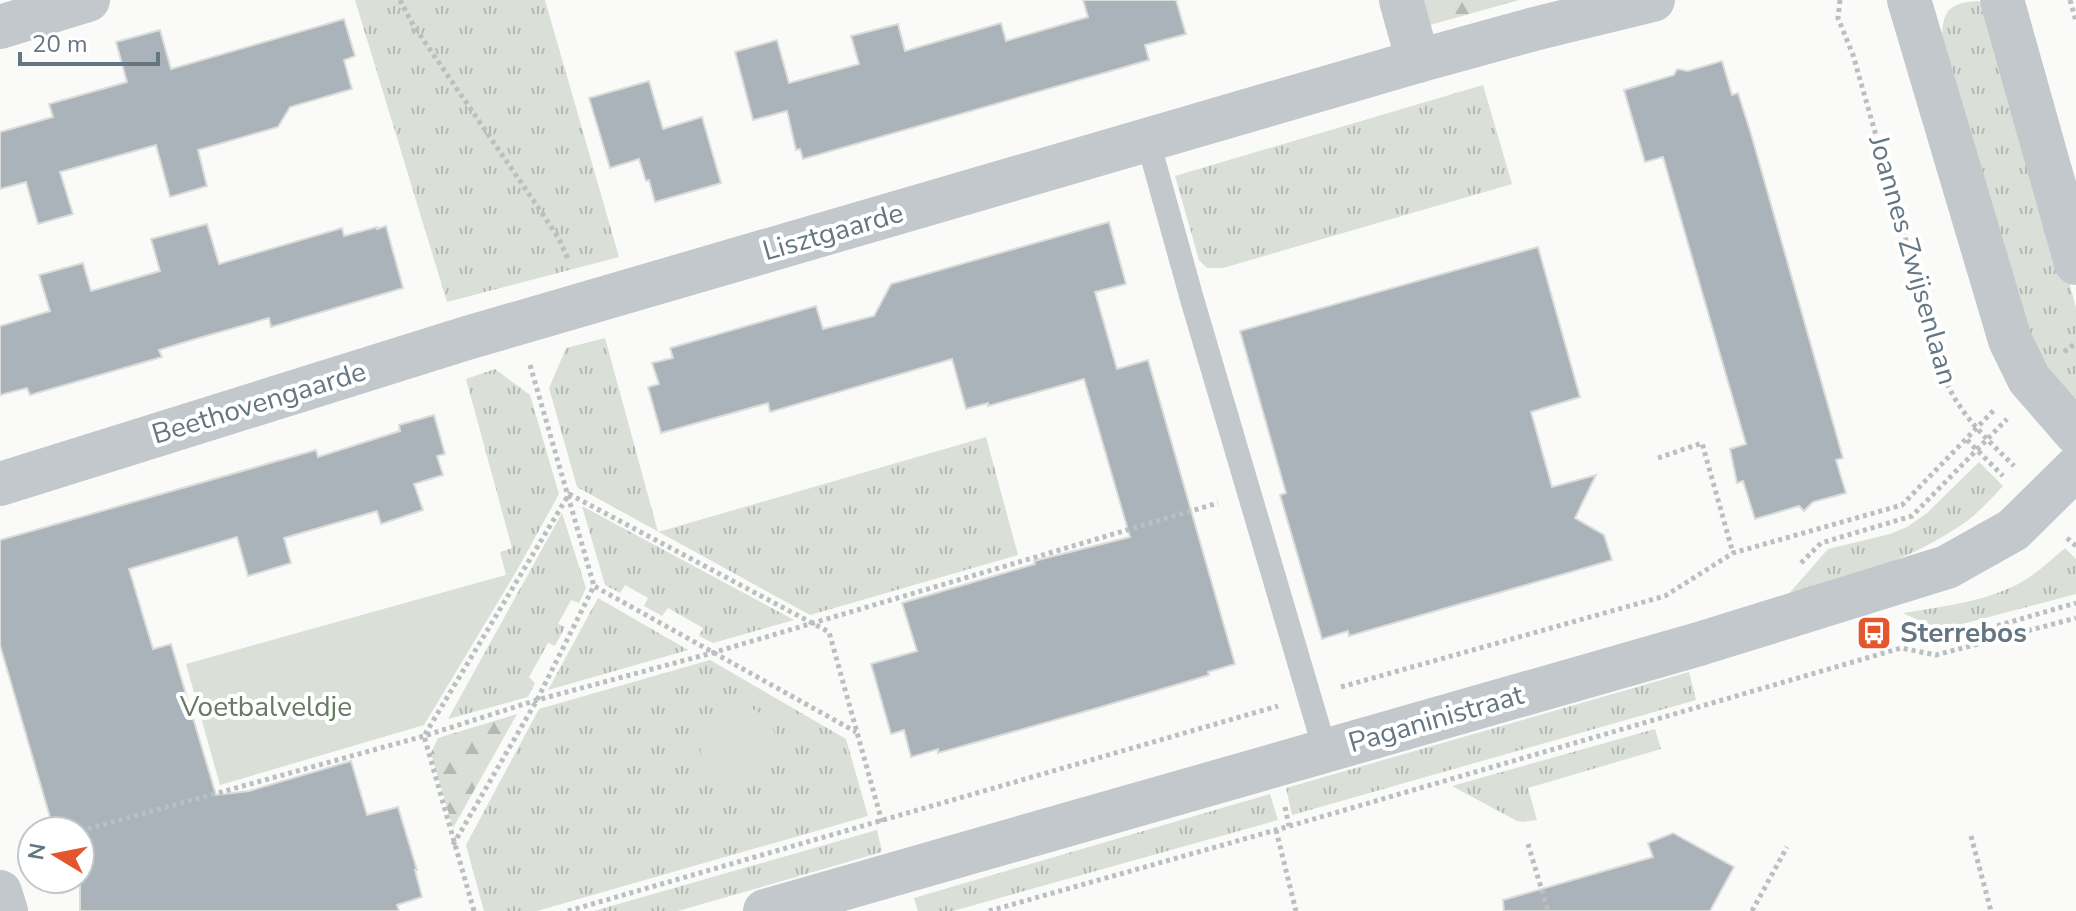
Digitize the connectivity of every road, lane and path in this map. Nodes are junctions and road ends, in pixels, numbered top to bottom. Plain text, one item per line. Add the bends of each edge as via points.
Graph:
1 (88, 0) edge
2 (400, 0) edge
3 (1401, 0) edge
4 (1653, 0) edge
5 (1840, 0) edge
6 (1909, 0) edge
7 (2002, 0) edge
8 (2070, 0) edge
9 (2076, 21) edge
10 (0, 27) edge
11 (1418, 61) junction
12 (1148, 141) junction
13 (2076, 263) edge
14 (584, 305) junction
15 (523, 340) junction
16 (2076, 343) edge
17 (2033, 384) junction
18 (1976, 430) junction
19 (2076, 433) edge
20 (1987, 440) junction
21 (1658, 458) dead end
22 (2061, 482) edge
23 (0, 484) edge
24 (569, 494) junction
25 (1250, 494) junction
26 (1733, 553) junction
27 (1800, 564) dead end
28 (594, 586) junction
29 (2076, 603) edge
30 (2076, 618) edge
31 (813, 623) junction
32 (1900, 623) dead end
33 (712, 653) junction
34 (1310, 696) junction
35 (537, 700) junction
36 (857, 733) junction
37 (424, 736) junction
38 (1325, 750) junction
39 (882, 820) junction
40 (96, 827) edge
41 (1276, 830) junction
42 (1971, 836) dead end
43 (1528, 844) dead end
44 (453, 845) junction
45 (1787, 847) dead end
46 (896, 873) junction
47 (0, 892) edge
48 (6, 911) edge
49 (474, 911) edge
50 (568, 911) edge
51 (765, 911) edge
52 (989, 911) edge
53 (1296, 911) edge
54 (1548, 911) edge
55 (1752, 911) edge
56 (1991, 911) edge

1 - 10 street
2 - 14 path via 559,239
3 - 11 street
4 - 11 street, Lisztgaarde
5 - 18 path, Joannes Zwijsenlaan via 1838,18 1947,384
6 - 17 street via 2003,320
7 - 13 street
8 - 9 path
11 - 12 street, Lisztgaarde
12 - 14 street, Lisztgaarde
12 - 25 lane
14 - 15 street, Lisztgaarde
15 - 23 street, Beethovengaarde via 467,338
15 - 24 path
16 - 17 path
17 - 18 path via 2009,395
17 - 19 street
17 - 20 path
18 - 20 path, Joannes Zwijsenlaan
18 - 26 path via 1902,505
20 - 22 path, Joannes Zwijsenlaan
20 - 27 path via 1912,516 1821,543
21 - 26 path via 1702,443
22 - 38 street, Paganinistraat via 2013,530 1947,567
24 - 28 path
24 - 31 path
24 - 37 path
25 - 31 path
25 - 34 lane
26 - 34 path via 1665,596
28 - 33 path
28 - 35 path
29 - 32 path via 1941,642
30 - 41 path via 1936,655 1901,648
31 - 33 path
31 - 36 path via 829,632
33 - 35 path
33 - 36 path
34 - 38 lane
34 - 39 path
35 - 37 path
35 - 44 path
36 - 39 path
37 - 40 path
37 - 44 path
38 - 46 street, Paganinistraat
39 - 46 path
39 - 50 path
41 - 52 path
41 - 53 path
42 - 56 path
43 - 54 path
44 - 49 path
45 - 55 path
46 - 51 street, Paganinistraat
47 - 48 street

